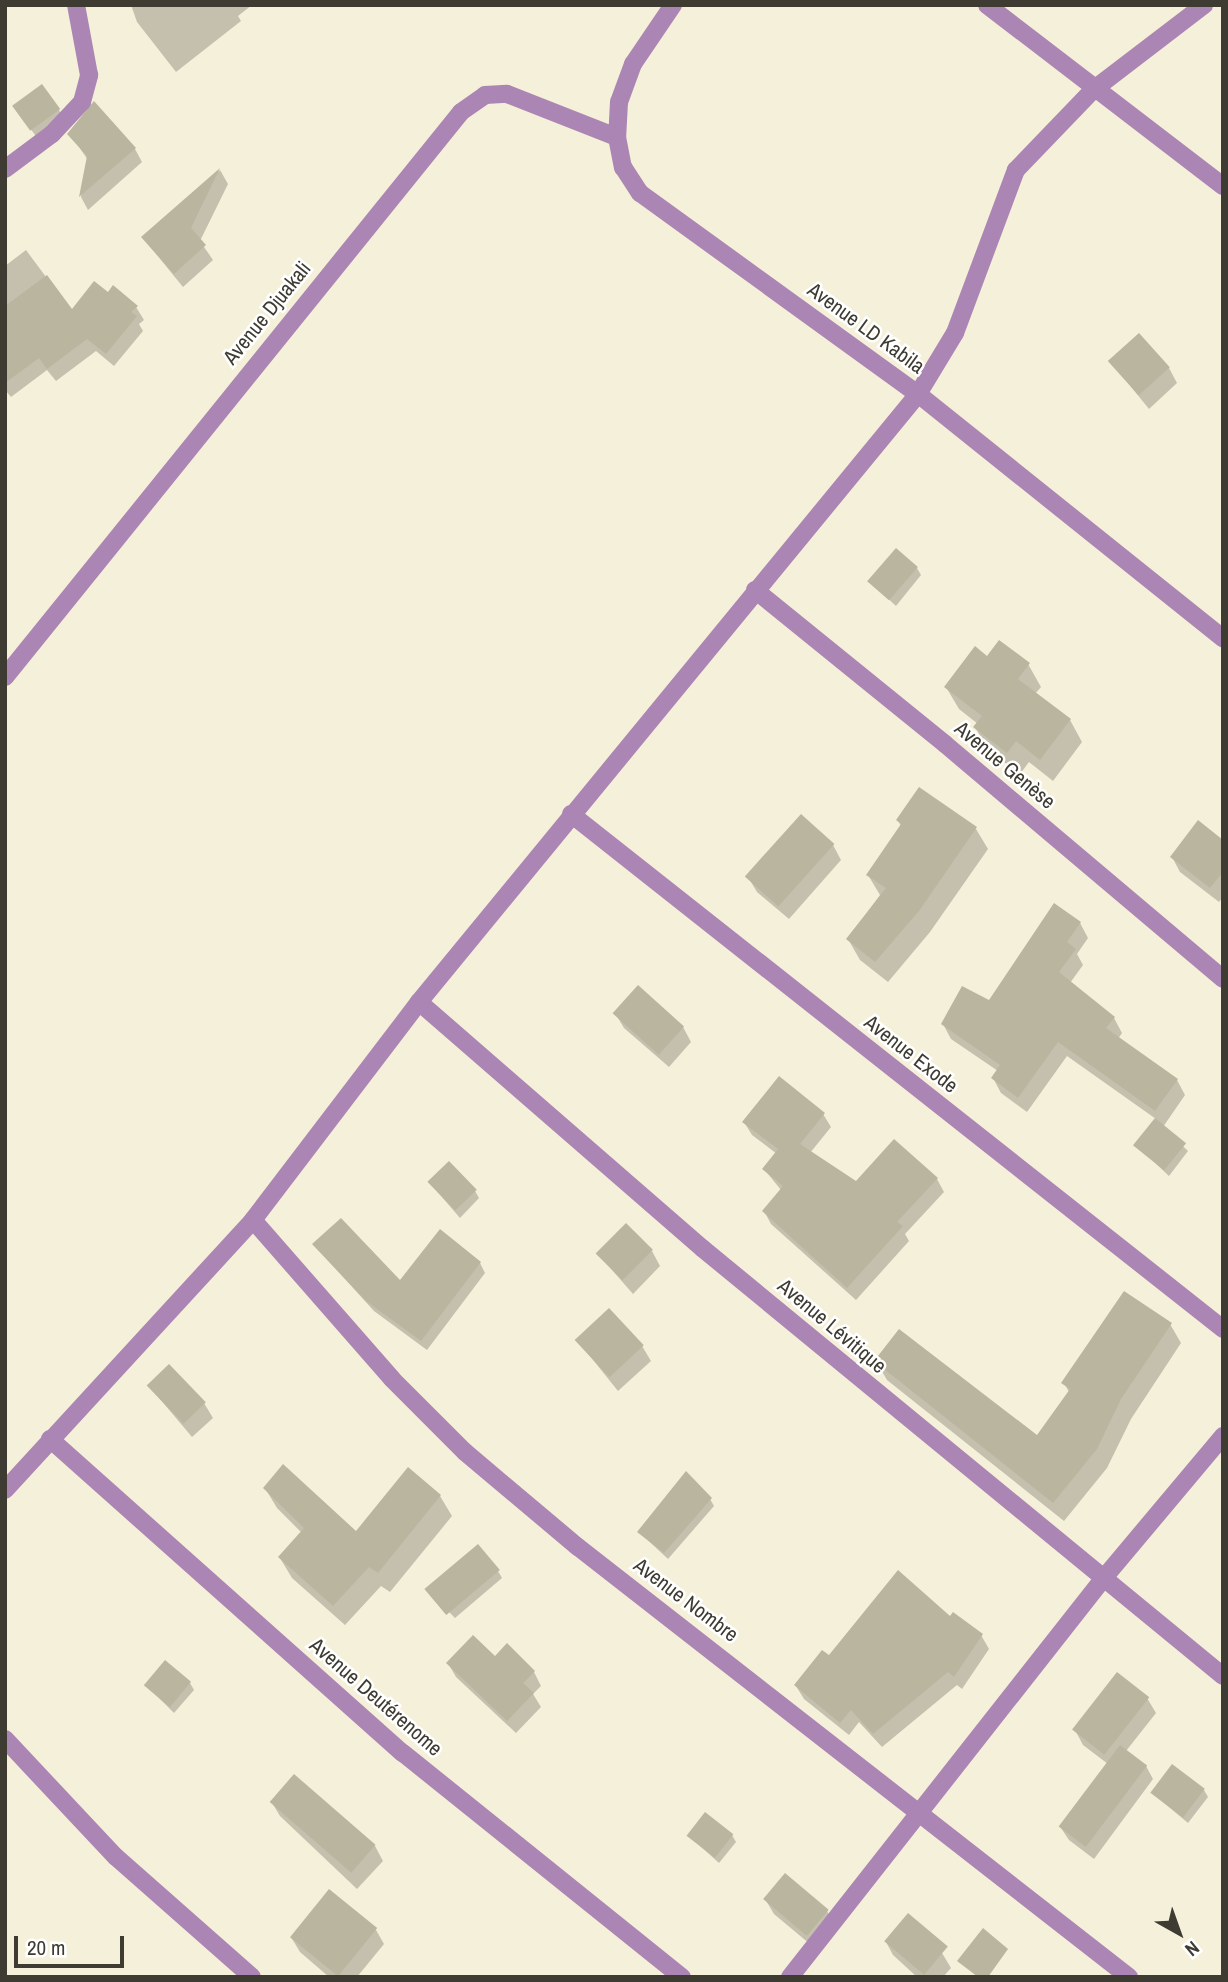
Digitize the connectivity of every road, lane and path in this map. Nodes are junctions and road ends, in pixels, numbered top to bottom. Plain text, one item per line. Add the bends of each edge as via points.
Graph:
1 (76, 5) edge
2 (673, 5) edge
3 (987, 5) edge
4 (1204, 5) edge
5 (1093, 90) junction
6 (617, 137) junction
7 (5, 169) edge
8 (1223, 186) edge
9 (918, 394) junction
10 (755, 590) junction
11 (1223, 638) edge
12 (5, 677) edge
13 (571, 814) junction
14 (1223, 979) edge
15 (419, 1002) junction
16 (253, 1220) junction
17 (1223, 1329) edge
18 (1223, 1436) edge
19 (50, 1439) junction
20 (5, 1490) edge
21 (1103, 1579) junction
22 (1223, 1676) edge
23 (5, 1739) edge
24 (919, 1810) junction
25 (253, 1977) edge
26 (682, 1977) edge
27 (790, 1977) edge
28 (1129, 1977) edge

1 - 7 street via 89,75 82,102 52,134
2 - 6 street, Avenue LD Kabila via 633,64 619,102
3 - 5 street
4 - 5 street
5 - 8 street
5 - 9 street via 1016,170 955,333
6 - 9 street, Avenue LD Kabila via 623,167 640,193
6 - 12 street, Avenue Djuakali via 507,94 485,95 461,112
9 - 10 street
9 - 11 street, Avenue LD Kabila
10 - 13 street
10 - 14 street, Avenue Genèse
13 - 15 street
13 - 17 street, Avenue Exode
15 - 16 street
15 - 21 street, Avenue Lévitique via 702,1248
16 - 19 street
16 - 24 street, Avenue Nombre via 392,1379 465,1452 578,1547
18 - 21 street
19 - 20 street
19 - 26 street, Avenue Deutérenome via 403,1753
21 - 22 street, Avenue Lévitique
21 - 24 street
23 - 25 street via 116,1857
24 - 27 street
24 - 28 street, Avenue Nombre

